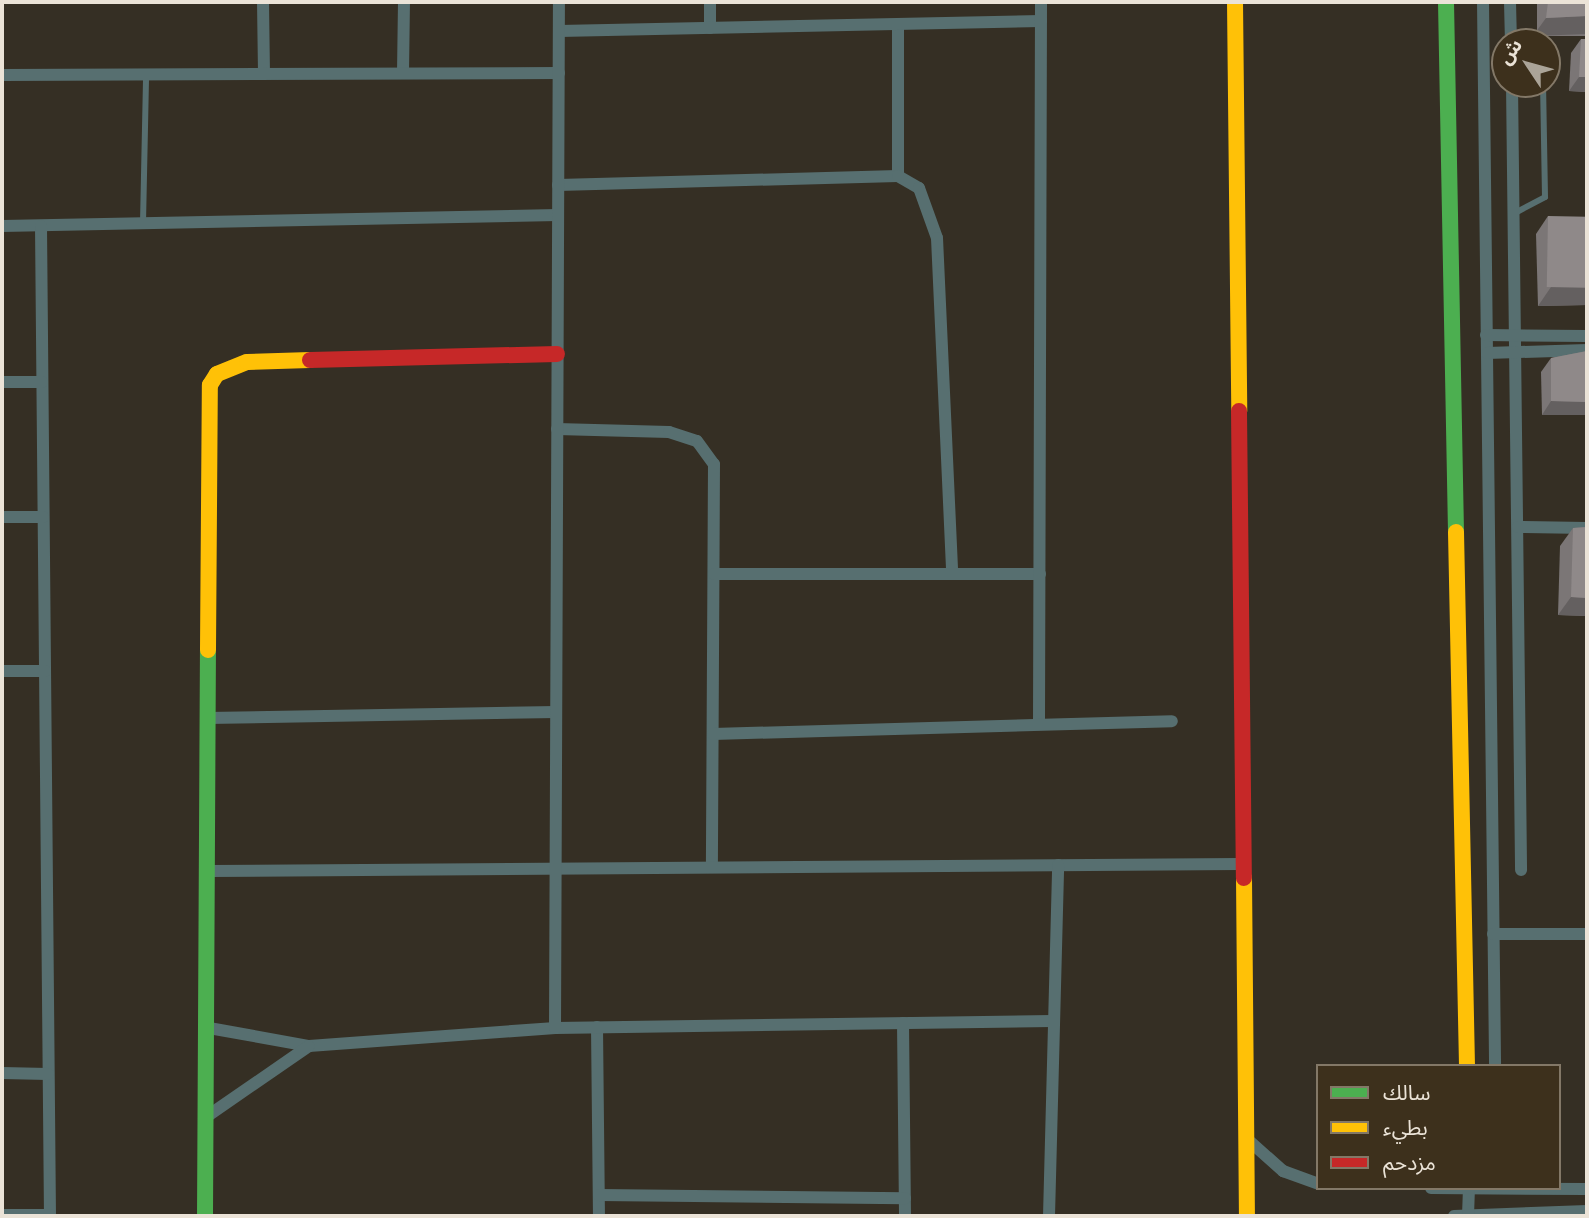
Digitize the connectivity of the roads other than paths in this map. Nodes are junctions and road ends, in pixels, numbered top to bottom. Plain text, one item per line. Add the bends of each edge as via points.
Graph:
1 (263, 2) edge
2 (404, 2) edge
3 (559, 2) edge
4 (710, 2) edge
5 (1041, 2) edge
6 (1235, 2) edge
7 (1447, 2) edge
8 (1483, 2) edge
9 (1510, 2) edge
10 (1041, 20) junction
11 (898, 24) junction
12 (710, 28) junction
13 (1511, 28) edge
14 (559, 31) junction
15 (403, 73) junction
16 (559, 73) junction
17 (146, 74) junction
18 (264, 74) junction
19 (2, 75) edge
20 (1513, 98) edge
21 (1543, 98) edge
22 (898, 176) junction
23 (558, 185) junction
24 (1515, 213) junction
25 (558, 215) junction
26 (143, 224) junction
27 (2, 226) edge
28 (41, 226) junction
29 (1486, 335) junction
30 (1587, 336) edge
31 (1516, 337) junction
32 (1587, 350) edge
33 (1517, 352) junction
34 (1487, 353) junction
35 (558, 354) junction
36 (2, 382) edge
37 (42, 382) junction
38 (557, 429) junction
39 (2, 517) edge
40 (43, 517) junction
41 (1518, 527) junction
42 (1587, 528) edge
43 (952, 573) junction
44 (714, 574) junction
45 (1040, 574) junction
46 (2, 671) edge
47 (45, 671) junction
48 (556, 712) junction
49 (207, 718) junction
50 (1172, 721) dead end
51 (1040, 723) junction
52 (713, 734) junction
53 (1240, 864) junction
54 (1058, 865) junction
55 (712, 867) junction
56 (556, 868) junction
57 (1521, 870) dead end
58 (209, 871) junction
59 (1493, 934) junction
60 (1587, 934) edge
61 (1052, 1021) junction
62 (903, 1023) junction
63 (597, 1027) junction
64 (209, 1028) junction
65 (555, 1028) junction
66 (309, 1045) junction
67 (1467, 1064) edge
68 (1495, 1064) edge
69 (2, 1073) edge
70 (48, 1074) junction
71 (209, 1115) junction
72 (1245, 1138) junction
73 (1316, 1183) edge
74 (1561, 1189) edge
75 (1587, 1189) edge
76 (1469, 1190) edge
77 (1497, 1190) edge
78 (598, 1195) junction
79 (905, 1198) junction
80 (1587, 1210) edge
81 (1498, 1214) edge
82 (2, 1215) edge
83 (1468, 1215) edge
84 (50, 1216) edge
85 (205, 1216) edge
86 (599, 1216) edge
87 (905, 1216) edge
88 (1049, 1216) edge
89 (1247, 1216) edge
90 (1454, 1216) edge

1 - 18 street
2 - 15 street
3 - 14 street
4 - 12 street
5 - 10 street
6 - 53 street
7 - 67 street
8 - 29 street
9 - 13 street
10 - 11 street
10 - 45 street
11 - 12 street
11 - 22 street
12 - 14 street
14 - 16 street
15 - 16 street
15 - 18 street
16 - 23 street
17 - 18 street
17 - 19 street
17 - 26 lane
20 - 24 street
21 - 24 lane via 1545,197
22 - 23 street
22 - 43 street via 919,188 937,238
23 - 25 street
24 - 31 street
25 - 26 street
25 - 35 street
26 - 28 street
27 - 28 street
28 - 37 street
29 - 31 street
29 - 34 street
30 - 31 street
31 - 33 street
32 - 33 street
33 - 34 street
33 - 41 street
34 - 59 street
35 - 38 street
35 - 49 street via 247,362 217,374 208,397
36 - 37 street
37 - 40 street
38 - 44 street via 669,432 703,446 715,471
38 - 48 street
39 - 40 street
40 - 47 street
41 - 42 street
41 - 57 street via 1525,670
43 - 44 street
43 - 45 street
44 - 52 street
45 - 51 street
46 - 47 street
47 - 70 street
48 - 49 street
48 - 56 street
49 - 58 street
50 - 51 street
51 - 52 street
52 - 55 street
53 - 54 street
53 - 72 street
54 - 55 street
54 - 61 street
55 - 56 street
56 - 58 street
56 - 65 street
58 - 64 street
59 - 60 street
59 - 68 street
61 - 62 street
61 - 88 street
62 - 63 street
62 - 79 street
63 - 65 street
63 - 78 street
64 - 66 street
64 - 71 street
65 - 66 street
66 - 71 street
69 - 70 street
70 - 84 street
71 - 85 street
72 - 73 street via 1283,1171
72 - 89 street
74 - 75 street
76 - 83 street
77 - 81 street
78 - 79 street
78 - 86 street
79 - 87 street
80 - 81 street
81 - 83 street
82 - 84 street
83 - 90 street

